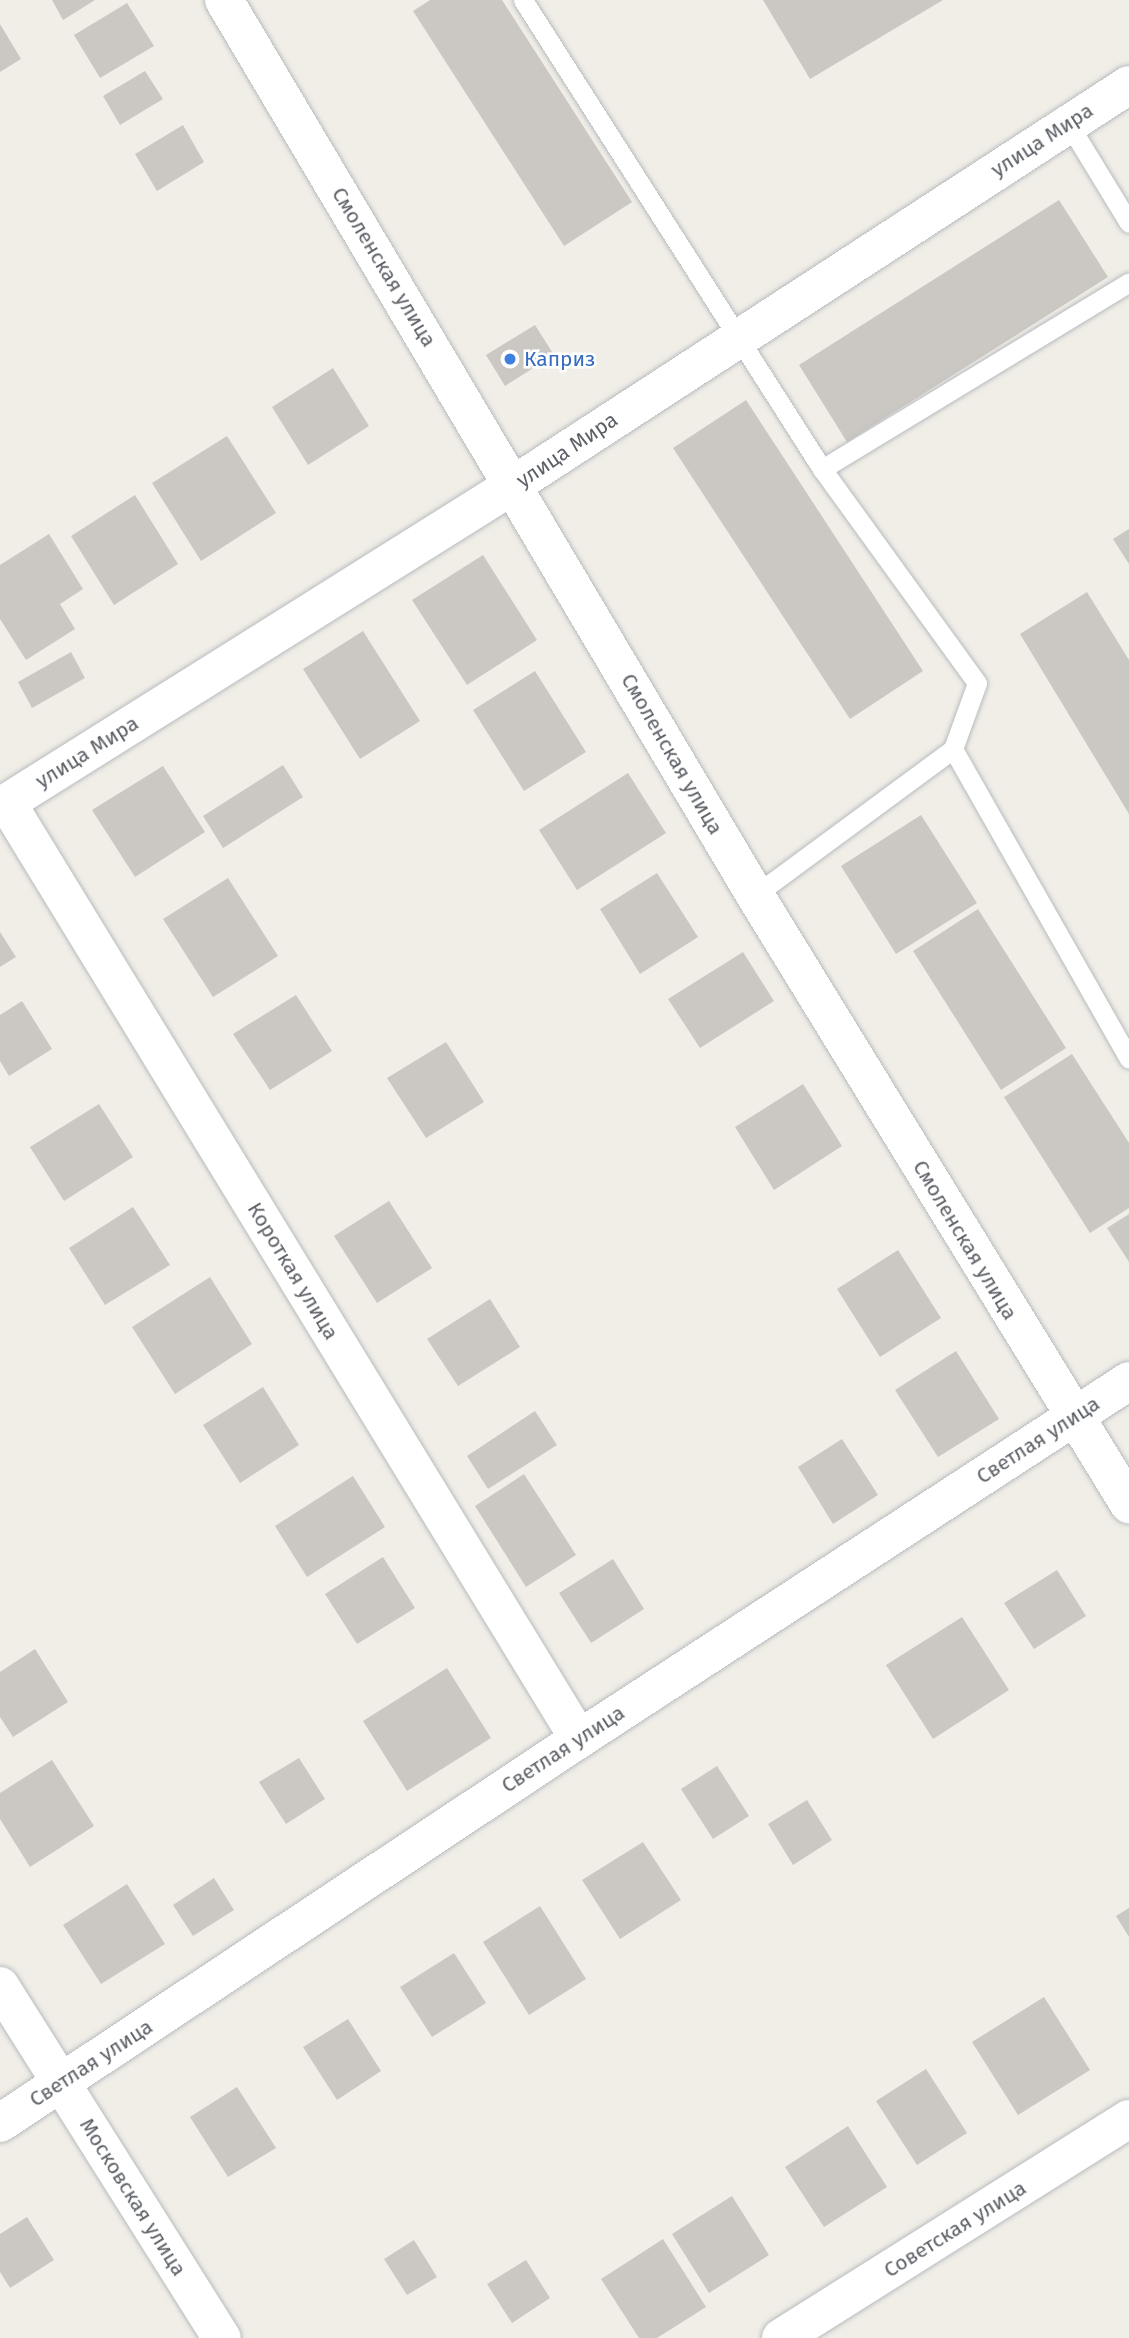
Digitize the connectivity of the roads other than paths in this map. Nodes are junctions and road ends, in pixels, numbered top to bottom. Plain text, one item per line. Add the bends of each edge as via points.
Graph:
1 (224, 0) edge
2 (523, 0) edge
3 (1129, 85) edge
4 (1068, 123) junction
5 (1129, 223) edge
6 (1129, 282) edge
7 (738, 336) junction
8 (822, 469) junction
9 (514, 484) junction
10 (953, 749) junction
11 (4, 805) edge
12 (755, 895) junction
13 (1129, 1059) edge
14 (1129, 1381) edge
15 (1072, 1417) junction
16 (1129, 1504) edge
17 (579, 1739) junction
18 (0, 1986) edge
19 (61, 2083) junction
20 (1129, 2119) edge
21 (0, 2123) edge
22 (222, 2338) edge
23 (782, 2338) edge

1 - 9 street, Смоленская улица
2 - 7 lane
3 - 4 street, улица Мира
4 - 5 lane
4 - 7 street, улица Мира
6 - 8 lane
7 - 8 lane
7 - 9 street, улица Мира
8 - 10 lane via 977,683
9 - 11 street, улица Мира
9 - 12 street, Смоленская улица
10 - 12 lane
10 - 13 lane
11 - 17 street, Короткая улица
12 - 15 street, Смоленская улица
14 - 15 street, Светлая улица
15 - 16 street, Смоленская улица
15 - 17 street, Светлая улица
17 - 19 street, Светлая улица
18 - 19 street, Московская улица
19 - 21 street, Светлая улица
19 - 22 street, Московская улица
20 - 23 street, Советская улица

